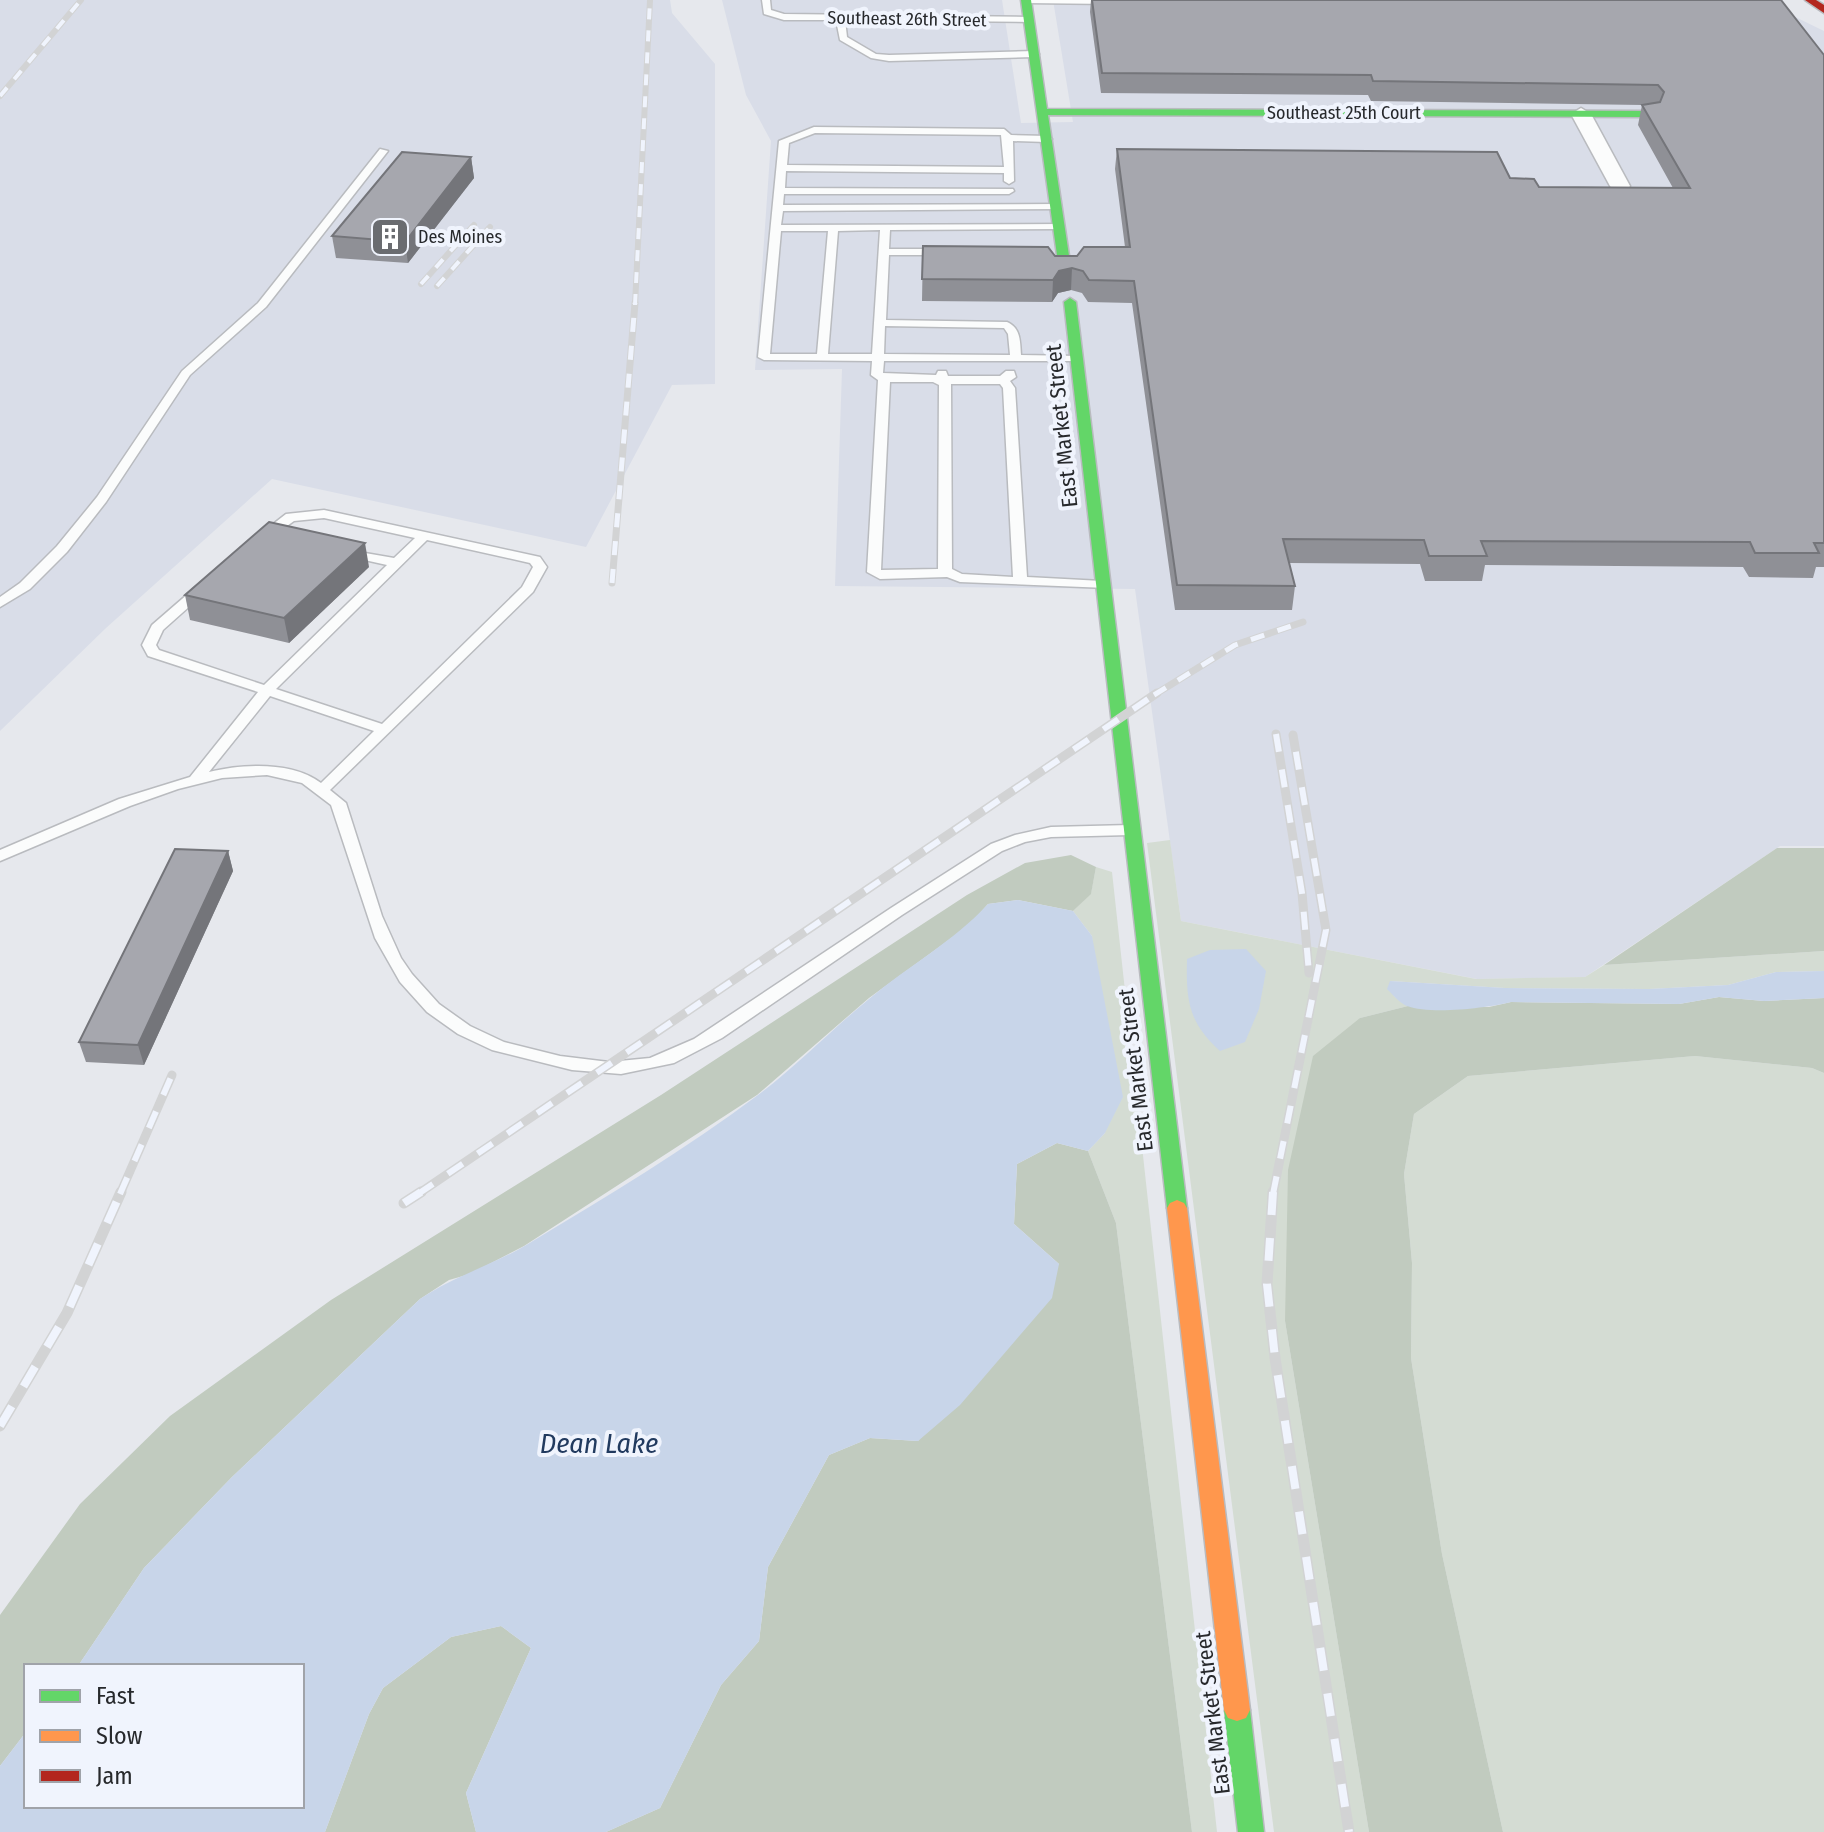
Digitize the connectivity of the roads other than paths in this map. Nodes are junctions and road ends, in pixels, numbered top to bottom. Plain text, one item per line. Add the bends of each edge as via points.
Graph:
1 (766, 0) edge
2 (1026, 0) edge
3 (1810, 0) edge
4 (1132, 1) edge
5 (1824, 10) edge
6 (840, 18) junction
7 (1029, 20) junction
8 (1034, 54) junction
9 (1044, 112) junction
10 (1581, 114) junction
11 (1644, 114) edge
12 (1008, 138) junction
13 (1047, 139) junction
14 (383, 151) dead end
15 (781, 168) junction
16 (1008, 170) junction
17 (1620, 186) edge
18 (779, 191) junction
19 (1009, 191) junction
20 (1009, 206) junction
21 (1057, 207) junction
22 (777, 208) junction
23 (1059, 226) junction
24 (776, 228) junction
25 (833, 228) junction
26 (885, 228) junction
27 (1007, 228) junction
28 (1009, 242) dead end
29 (884, 252) junction
30 (963, 252) edge
31 (1065, 269) edge
32 (1070, 302) dead end
33 (880, 323) junction
34 (822, 358) junction
35 (877, 358) junction
36 (942, 359) junction
37 (1013, 359) junction
38 (1078, 359) junction
39 (884, 378) junction
40 (942, 380) junction
41 (1004, 380) junction
42 (425, 535) junction
43 (269, 538) edge
44 (339, 550) edge
45 (397, 563) junction
46 (948, 573) junction
47 (1020, 579) junction
48 (212, 581) edge
49 (1102, 585) junction
50 (0, 603) edge
51 (267, 690) junction
52 (384, 729) junction
53 (196, 779) junction
54 (325, 787) junction
55 (1130, 830) junction
56 (0, 856) edge
57 (1251, 1832) edge

1 - 6 lane, Southeast 26th Street via 767,12 784,17
2 - 4 lane
2 - 7 street
3 - 5 street
6 - 7 lane, Southeast 26th Street
6 - 8 lane via 843,38 874,56
7 - 8 street
8 - 9 street
9 - 10 street, Southeast 25th Court
9 - 13 street
10 - 11 street, Southeast 25th Court
10 - 17 street
12 - 13 lane
12 - 15 lane via 1004,132 814,130 784,141
12 - 16 lane
13 - 21 street
14 - 50 lane via 262,305 186,373 62,549
15 - 16 lane
15 - 18 lane
16 - 19 lane
18 - 19 lane
18 - 22 lane
19 - 20 lane
20 - 21 lane
20 - 22 lane
21 - 23 street
22 - 24 lane
23 - 27 lane
23 - 31 street
24 - 25 lane
24 - 34 lane via 764,357
25 - 26 lane
25 - 34 lane
26 - 27 lane
26 - 29 lane
27 - 28 lane
29 - 30 lane
29 - 33 lane
32 - 38 street, East Market Street
33 - 35 lane
33 - 37 lane via 1007,325 1014,334
34 - 35 lane
35 - 36 lane
35 - 39 lane via 877,375
36 - 37 lane
36 - 40 lane
37 - 38 lane
37 - 41 lane
38 - 49 street, East Market Street
39 - 40 lane
39 - 46 lane via 874,572
40 - 41 lane
40 - 46 lane via 943,564
41 - 47 lane via 1009,388
42 - 43 lane via 308,514 291,517
42 - 45 lane
42 - 52 lane via 535,560 540,567 528,589
44 - 45 lane
45 - 51 lane
46 - 47 lane
47 - 49 lane
48 - 51 lane via 157,628 149,645 153,653
49 - 55 street, East Market Street
51 - 52 lane
51 - 53 lane
52 - 54 lane
53 - 54 lane via 283,769
53 - 56 lane
54 - 55 lane via 338,803 383,934 404,976 430,1007 467,1036 507,1051 560,1063 630,1068 664,1060 710,1039 918,896 1001,846 1059,830
55 - 57 street, East Market Street

